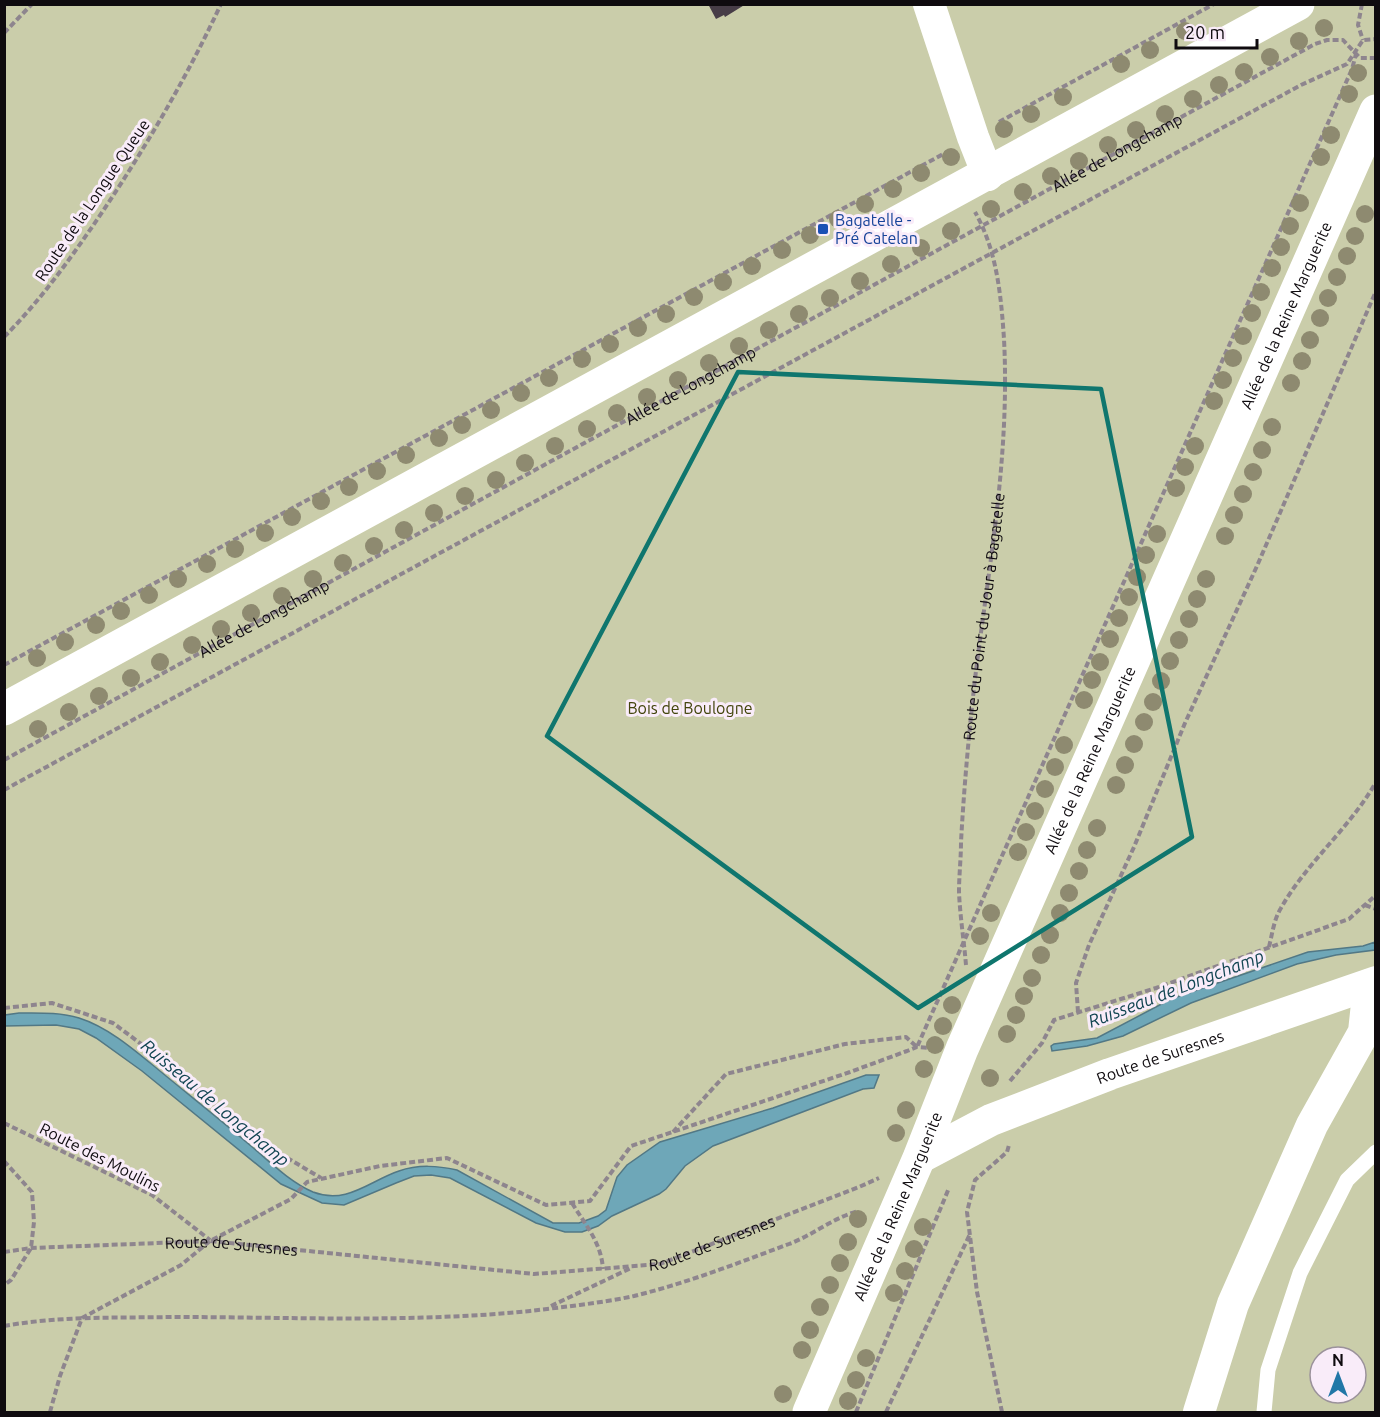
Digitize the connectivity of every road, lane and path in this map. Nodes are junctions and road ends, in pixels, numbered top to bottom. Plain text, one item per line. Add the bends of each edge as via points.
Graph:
1 (32, 4) edge
2 (221, 4) edge
3 (929, 4) edge
4 (1214, 4) edge
5 (1298, 4) edge
6 (1362, 4) edge
7 (4, 33) edge
8 (1376, 39) edge
9 (1363, 40) junction
10 (1356, 53) junction
11 (1376, 58) edge
12 (1376, 111) edge
13 (992, 126) dead end
14 (949, 151) dead end
15 (988, 175) junction
16 (975, 212) dead end
17 (983, 225) junction
18 (993, 254) junction
19 (1376, 291) edge
20 (4, 338) edge
21 (4, 665) edge
22 (4, 710) edge
23 (4, 760) edge
24 (1376, 782) edge
25 (4, 790) edge
26 (1376, 895) edge
27 (1364, 905) junction
28 (1376, 909) edge
29 (964, 945) junction
30 (1269, 947) junction
31 (1373, 989) edge
32 (982, 1007) junction
33 (4, 1008) edge
34 (1078, 1012) junction
35 (917, 1047) junction
36 (962, 1049) junction
37 (1004, 1115) junction
38 (4, 1123) edge
39 (673, 1132) junction
40 (1376, 1152) edge
41 (920, 1158) junction
42 (4, 1161) edge
43 (322, 1179) junction
44 (949, 1188) dead end
45 (572, 1203) junction
46 (858, 1211) dead end
47 (970, 1234) junction
48 (210, 1240) junction
49 (31, 1248) junction
50 (4, 1252) edge
51 (634, 1267) junction
52 (603, 1269) junction
53 (4, 1285) edge
54 (545, 1309) junction
55 (82, 1318) junction
56 (4, 1326) edge
57 (50, 1413) edge
58 (809, 1413) edge
59 (856, 1413) edge
60 (886, 1413) edge
61 (1002, 1413) edge
62 (1199, 1413) edge
63 (1264, 1413) edge

1 - 7 path
2 - 20 path, Route de la Longue Queue via 140,156 75,251
3 - 15 street
4 - 13 path
5 - 15 main road
6 - 9 path via 1358,25
8 - 9 path
9 - 10 path
10 - 11 path, Allée de Longchamp via 1360,58
10 - 17 path, Allée de Longchamp via 1343,40 1315,44
10 - 18 path via 1347,64
10 - 29 path
12 - 32 main road, Allée de la Reine Marguerite
14 - 21 path
15 - 22 main road
16 - 17 path, Route du Point du Jour à Bagatelle
17 - 18 path, Route du Point du Jour à Bagatelle
17 - 23 path, Allée de Longchamp
18 - 25 path
18 - 29 path, Route du Point du Jour à Bagatelle via 1002,318 1004,442 963,797 959,892
19 - 34 path via 1089,945 1076,983
24 - 30 path via 1363,806 1317,857 1280,909
26 - 27 path
27 - 28 path
27 - 30 path via 1349,919
29 - 32 path, Route du Point du Jour à Bagatelle via 966,971
29 - 35 path
30 - 34 path
31 - 37 street, Route de Suresnes via 1110,1074
31 - 62 street via 1364,1032 1312,1125 1233,1304
32 - 36 main road, Allée de la Reine Marguerite
33 - 43 path via 52,1003 113,1023 164,1061 242,1131
34 - 37 path via 1054,1020 1042,1042 991,1107
35 - 36 path
35 - 39 path
35 - 39 path via 906,1037 845,1044 726,1074
36 - 41 main road, Allée de la Reine Marguerite
37 - 41 street, Route de Suresnes
37 - 47 path via 1007,1152 975,1180 967,1212
38 - 48 path, Route des Moulins via 152,1195
39 - 45 path via 631,1146 590,1202
40 - 63 lane via 1347,1180 1300,1273 1268,1370
41 - 51 path, Route de Suresnes via 859,1187 660,1264
41 - 58 main road, Allée de la Reine Marguerite
42 - 49 path via 32,1192
43 - 45 path via 380,1166 447,1158 546,1205
43 - 48 path via 307,1182 291,1199
44 - 59 path
45 - 52 path via 597,1241
46 - 54 path via 797,1241 700,1277 632,1296
47 - 60 path
47 - 61 path via 977,1292
48 - 49 path, Route de Suresnes
48 - 52 path, Route de Suresnes via 534,1274
48 - 55 path via 181,1265
49 - 50 path, Route de Suresnes
49 - 53 path
51 - 52 path, Route de Suresnes
51 - 54 path
54 - 55 path via 464,1317
55 - 56 path
55 - 57 path

